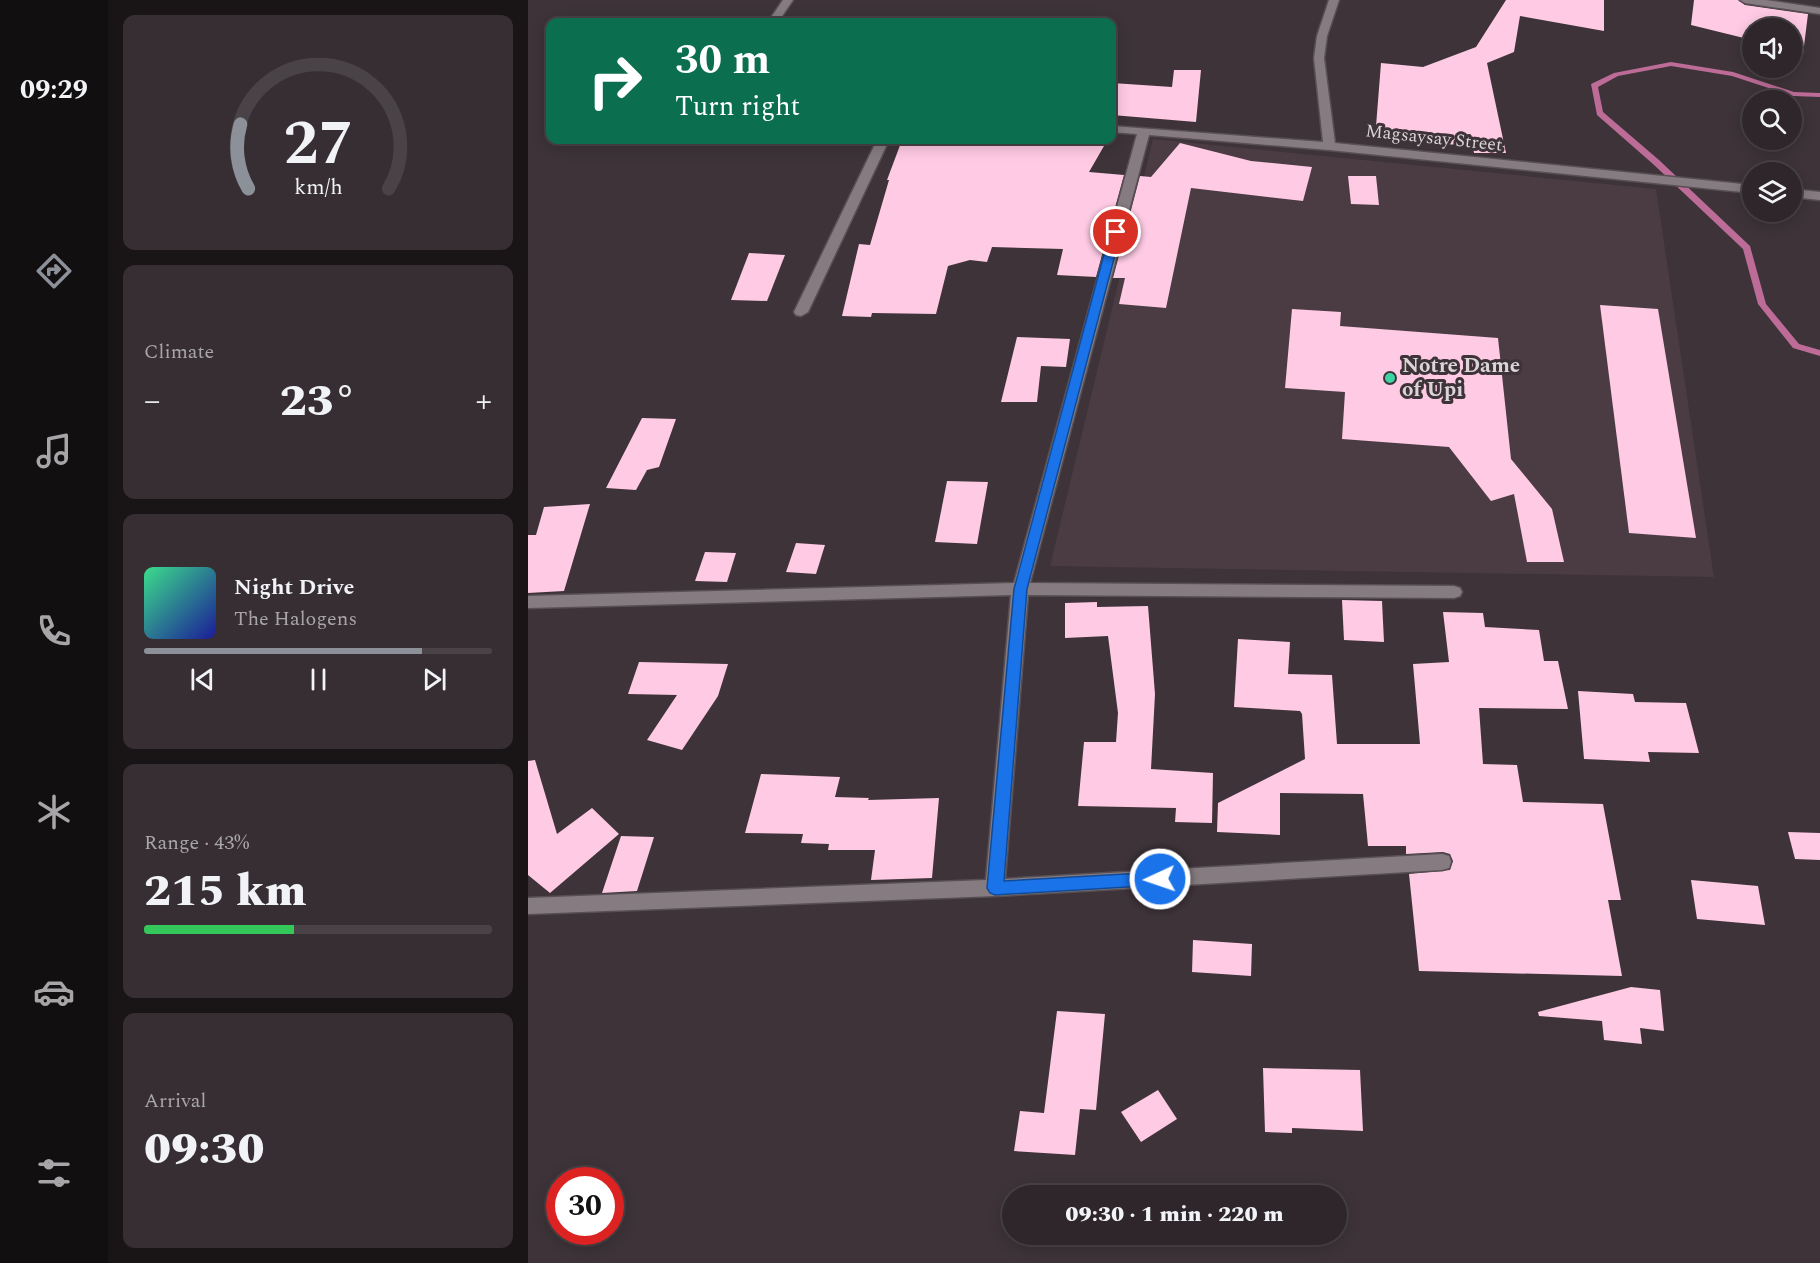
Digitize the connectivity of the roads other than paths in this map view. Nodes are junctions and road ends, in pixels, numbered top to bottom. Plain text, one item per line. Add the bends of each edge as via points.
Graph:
1 (788, 0) edge
2 (1334, 0) edge
3 (1745, 0) edge
4 (1820, 10) edge
5 (776, 18) edge
6 (1116, 129) edge
7 (1144, 131) junction
8 (881, 144) edge
9 (1329, 146) junction
10 (1742, 188) edge
11 (1802, 194) edge
12 (1820, 196) edge
13 (801, 312) dead end
14 (1020, 589) junction
15 (1454, 592) dead end
16 (528, 602) edge
17 (1442, 862) dead end
18 (995, 888) junction
19 (528, 906) edge

1 - 5 street
2 - 9 street via 1320,39 1318,60 1330,129
3 - 4 street
6 - 7 street, Magsaysay Street
7 - 9 street, Magsaysay Street
7 - 14 street
8 - 13 street
9 - 10 street, Magsaysay Street
11 - 12 street
14 - 15 street
14 - 16 street
14 - 18 street
17 - 18 street
18 - 19 street

